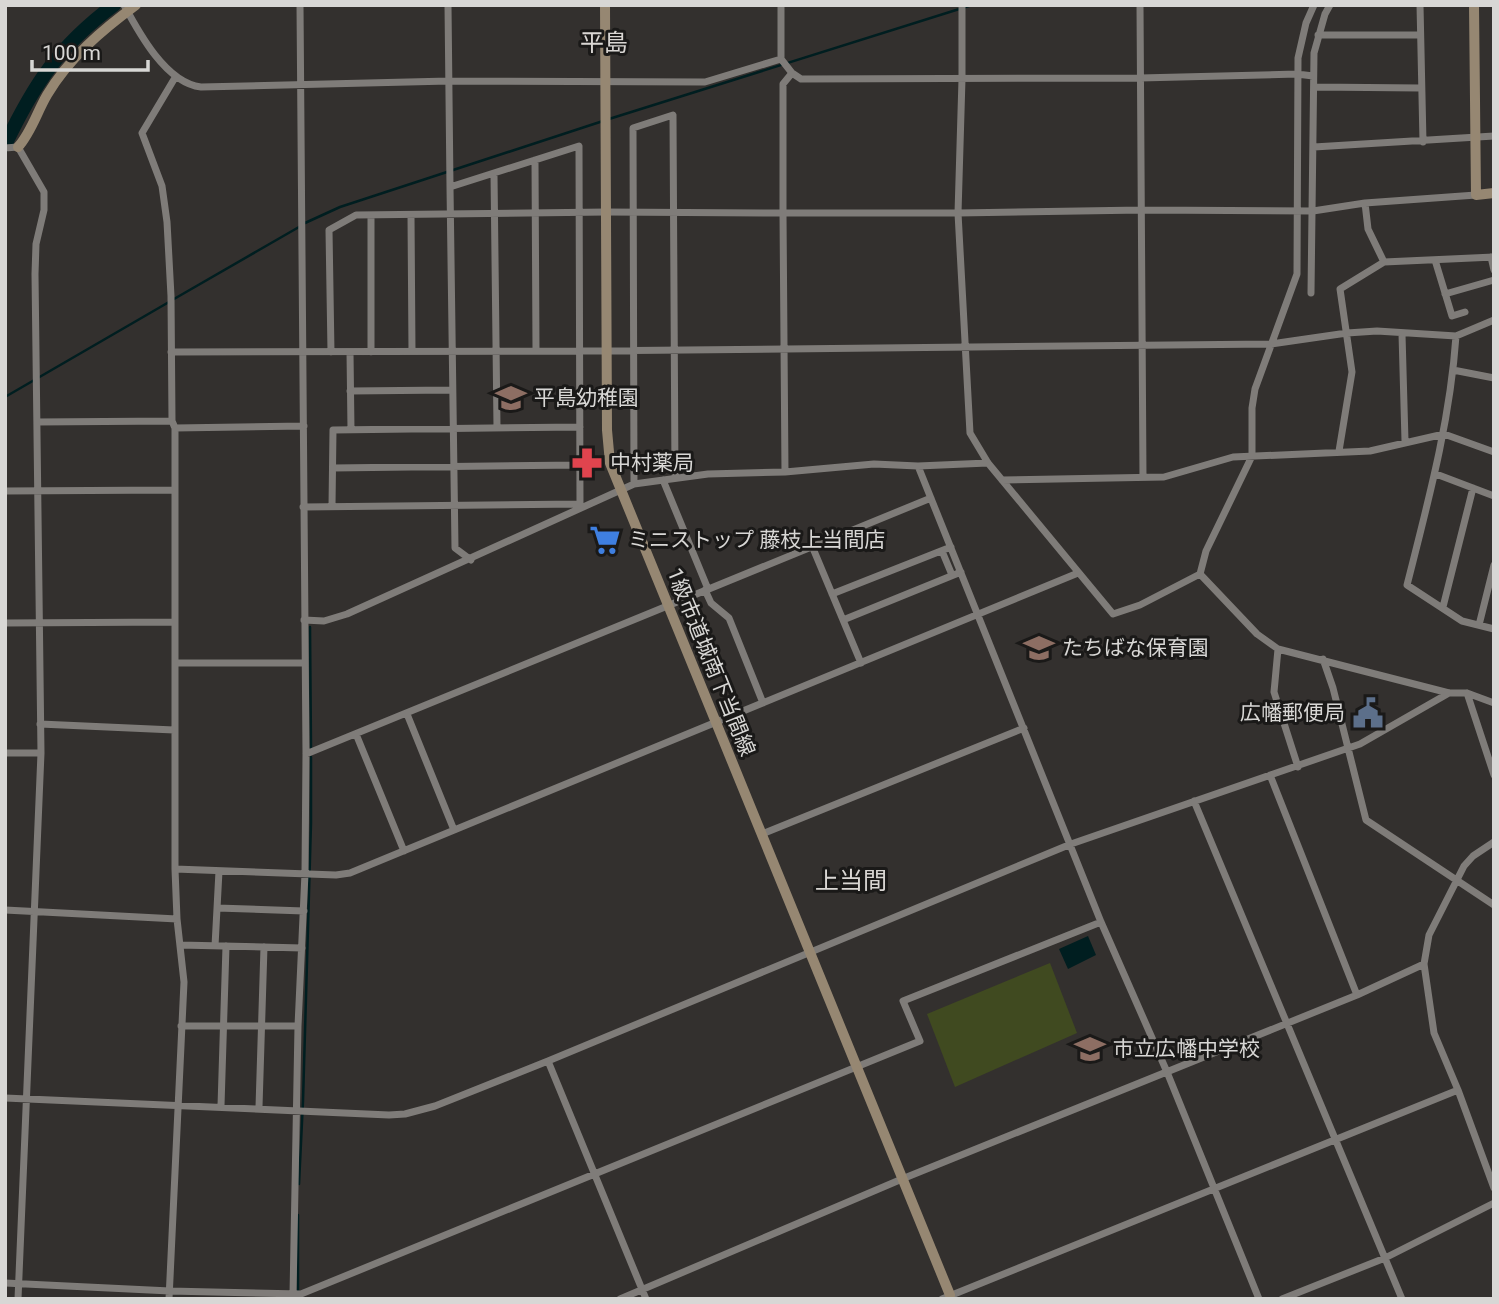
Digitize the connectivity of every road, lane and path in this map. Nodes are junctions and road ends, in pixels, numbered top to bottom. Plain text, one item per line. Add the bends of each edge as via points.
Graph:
1 (300, 5) edge
2 (448, 5) edge
3 (606, 5) edge
4 (780, 5) edge
5 (962, 5) edge
6 (1140, 5) edge
7 (1314, 5) edge
8 (1330, 5) edge
9 (1420, 5) edge
10 (1474, 5) edge
11 (128, 7) edge
12 (1420, 35) junction
13 (1318, 36) junction
14 (781, 59) junction
15 (792, 72) junction
16 (1297, 74) junction
17 (176, 76) junction
18 (1312, 76) junction
19 (1140, 78) junction
20 (962, 79) junction
21 (449, 81) junction
22 (606, 81) junction
23 (301, 85) junction
24 (1314, 87) junction
25 (1420, 88) junction
26 (1494, 136) edge
27 (1475, 137) junction
28 (1423, 142) junction
29 (1314, 147) junction
30 (11, 148) edge
31 (535, 160) junction
32 (494, 174) junction
33 (450, 187) junction
34 (1494, 193) edge
35 (1476, 195) junction
36 (1365, 203) junction
37 (1142, 210) junction
38 (1313, 211) junction
39 (579, 212) junction
40 (606, 212) junction
41 (633, 212) junction
42 (672, 212) junction
43 (1298, 212) junction
44 (495, 213) junction
45 (535, 213) junction
46 (783, 213) junction
47 (449, 214) junction
48 (958, 214) junction
49 (371, 215) junction
50 (411, 215) junction
51 (1492, 257) edge
52 (1435, 260) junction
53 (1384, 262) junction
54 (1494, 270) edge
55 (1494, 280) edge
56 (1311, 293) dead end
57 (1445, 294) junction
58 (1465, 313) dead end
59 (1494, 320) edge
60 (1347, 333) junction
61 (1402, 334) junction
62 (1455, 336) junction
63 (1271, 345) junction
64 (967, 346) junction
65 (1143, 346) junction
66 (784, 349) junction
67 (536, 350) junction
68 (607, 350) junction
69 (634, 350) junction
70 (674, 350) junction
71 (412, 351) junction
72 (451, 351) junction
73 (496, 351) junction
74 (580, 351) junction
75 (171, 352) junction
76 (303, 352) junction
77 (331, 352) junction
78 (350, 352) junction
79 (371, 352) junction
80 (1453, 370) junction
81 (1494, 379) edge
82 (451, 390) junction
83 (350, 391) junction
84 (37, 422) junction
85 (173, 425) junction
86 (303, 426) junction
87 (497, 427) junction
88 (580, 427) junction
89 (452, 428) junction
90 (351, 430) junction
91 (1444, 434) junction
92 (1405, 441) junction
93 (1339, 451) junction
94 (1494, 452) edge
95 (1252, 456) junction
96 (988, 463) junction
97 (580, 465) junction
98 (918, 466) junction
99 (453, 467) junction
100 (333, 468) junction
101 (785, 472) junction
102 (1436, 474) junction
103 (1143, 477) junction
104 (675, 478) junction
105 (663, 480) junction
106 (1002, 480) junction
107 (634, 484) junction
108 (1473, 488) junction
109 (174, 490) junction
110 (5, 491) edge
111 (38, 491) junction
112 (620, 491) junction
113 (1494, 496) edge
114 (931, 498) junction
115 (332, 506) junction
116 (453, 506) junction
117 (580, 506) junction
118 (303, 507) junction
119 (812, 546) junction
120 (951, 547) junction
121 (942, 551) junction
122 (471, 560) junction
123 (1494, 565) edge
124 (961, 572) junction
125 (1078, 573) junction
126 (1199, 574) junction
127 (952, 575) junction
128 (707, 589) junction
129 (832, 594) junction
130 (667, 605) junction
131 (1443, 607) junction
132 (978, 615) junction
133 (304, 620) junction
134 (843, 620) junction
135 (5, 622) edge
136 (175, 622) junction
137 (39, 623) junction
138 (1479, 625) junction
139 (1494, 629) edge
140 (1278, 649) junction
141 (1323, 659) junction
142 (175, 663) junction
143 (304, 663) junction
144 (861, 663) junction
145 (1449, 693) junction
146 (1466, 693) junction
147 (1493, 700) edge
148 (763, 703) junction
149 (407, 714) junction
150 (715, 722) junction
151 (40, 724) junction
152 (1024, 728) junction
153 (174, 730) junction
154 (356, 734) junction
155 (1347, 748) junction
156 (5, 753) edge
157 (41, 753) junction
158 (306, 754) junction
159 (1298, 767) junction
160 (1270, 775) junction
161 (1494, 775) edge
162 (1194, 801) junction
163 (454, 830) junction
164 (762, 834) junction
165 (1494, 842) edge
166 (1071, 844) junction
167 (404, 851) junction
168 (175, 869) junction
169 (219, 871) junction
170 (309, 874) junction
171 (1456, 879) junction
172 (1494, 905) edge
173 (217, 908) junction
174 (5, 910) edge
175 (35, 911) junction
176 (304, 911) junction
177 (177, 919) junction
178 (1101, 922) junction
179 (180, 945) junction
180 (215, 946) junction
181 (226, 946) junction
182 (264, 947) junction
183 (302, 948) junction
184 (810, 951) junction
185 (1424, 964) junction
186 (1357, 995) junction
187 (1287, 1023) junction
188 (223, 1025) junction
189 (181, 1026) junction
190 (262, 1026) junction
191 (298, 1026) junction
192 (548, 1061) junction
193 (858, 1067) junction
194 (1167, 1072) junction
195 (1458, 1090) junction
196 (5, 1098) edge
197 (25, 1099) junction
198 (177, 1104) junction
199 (220, 1106) junction
200 (259, 1107) junction
201 (297, 1109) junction
202 (1336, 1139) junction
203 (595, 1173) junction
204 (902, 1179) junction
205 (1494, 1188) edge
206 (1214, 1189) junction
207 (1494, 1203) edge
208 (1385, 1258) junction
209 (5, 1283) edge
210 (18, 1283) junction
211 (642, 1290) junction
212 (170, 1295) edge
213 (297, 1295) junction
214 (948, 1298) edge
215 (18, 1299) edge
216 (620, 1299) edge
217 (646, 1299) edge
218 (1259, 1299) edge
219 (1282, 1299) edge
220 (1402, 1299) edge

1 - 23 street
2 - 21 street
3 - 22 street, 1級市道城南下当間線
4 - 14 street
5 - 20 street
6 - 19 street
7 - 16 street via 1301,38
8 - 13 street
9 - 12 street
10 - 27 street
11 - 17 street via 149,49
11 - 30 street via 65,70 23,142
12 - 13 street
12 - 25 street
13 - 18 street
14 - 15 street
14 - 22 street via 705,82
15 - 20 street via 801,79
15 - 46 street via 783,84
16 - 18 street
16 - 19 street
16 - 43 street
17 - 23 street via 201,87
17 - 75 street via 142,133 162,186
18 - 24 street
19 - 20 street
19 - 37 street
20 - 48 street
21 - 22 street
21 - 23 street
21 - 33 street
22 - 40 street, 1級市道城南下当間線
23 - 76 street
24 - 25 street
24 - 29 street
25 - 28 street
26 - 27 street
27 - 28 street
27 - 35 street
28 - 29 street
29 - 38 street
30 - 84 street via 41,185 45,200 35,274
31 - 32 street
31 - 39 street via 579,146
31 - 45 street
32 - 33 street
32 - 44 street
33 - 47 street
34 - 35 street
35 - 36 street
36 - 38 street
36 - 53 street via 1368,229
37 - 43 street
37 - 48 street
37 - 65 street
38 - 43 street
38 - 56 street
39 - 40 street
39 - 45 street
39 - 74 street
40 - 41 street
40 - 68 street, 1級市道城南下当間線
41 - 42 street
41 - 42 street via 633,128 673,115
41 - 69 street
42 - 46 street
42 - 70 street
43 - 63 street via 1297,274
44 - 45 street
44 - 47 street
44 - 73 street
45 - 67 street
46 - 48 street
46 - 66 street
47 - 50 street
47 - 72 street
48 - 64 street
49 - 50 street
49 - 77 street via 356,215 329,230
49 - 79 street
50 - 71 street
51 - 52 street
51 - 54 street
52 - 53 street
52 - 57 street
53 - 60 street via 1340,289
55 - 57 street
57 - 58 street via 1452,316
59 - 62 street
60 - 61 street
60 - 63 street
60 - 93 street via 1352,372
61 - 62 street
61 - 92 street
62 - 80 street
63 - 65 street
63 - 95 street via 1255,389
64 - 65 street
64 - 66 street
64 - 96 street via 968,421 975,444
65 - 103 street
66 - 70 street
66 - 101 street
67 - 73 street
67 - 74 street
68 - 69 street
68 - 74 street
68 - 112 street, 1級市道城南下当間線 via 607,449
69 - 70 street
69 - 107 street
70 - 104 street
71 - 72 street
71 - 79 street
72 - 73 street
72 - 82 street
73 - 87 street
74 - 88 street
75 - 76 street
75 - 85 street
76 - 77 street
76 - 86 street
77 - 78 street
78 - 79 street
78 - 83 street
80 - 81 street
80 - 91 street
82 - 83 street
82 - 89 street
83 - 90 street
84 - 85 street
84 - 111 street
85 - 86 street
85 - 109 street
86 - 118 street
87 - 88 street
87 - 89 street
88 - 97 street
89 - 90 street
89 - 99 street
90 - 100 street via 333,430
91 - 92 street
91 - 94 street
91 - 102 street
92 - 93 street via 1370,451
93 - 95 street
95 - 103 street via 1164,477
95 - 126 street
96 - 98 street
96 - 106 street
97 - 99 street
97 - 117 street
98 - 101 street via 874,464
98 - 114 street
99 - 100 street
99 - 116 street
100 - 115 street
101 - 104 street
102 - 108 street
102 - 131 street via 1407,585
103 - 106 street
104 - 105 street
105 - 107 street
105 - 128 street
106 - 125 street
107 - 112 street
108 - 113 street
108 - 131 street
109 - 111 street
109 - 136 street
110 - 111 street
111 - 137 street
112 - 117 street
112 - 130 street, 1級市道城南下当間線
114 - 119 street
114 - 120 street
115 - 116 street
115 - 118 street
116 - 117 street
116 - 122 street via 455,548
117 - 122 street
118 - 133 street
119 - 128 street
119 - 129 street
120 - 121 street
120 - 124 street
121 - 127 street
121 - 129 street
122 - 133 street via 347,614 324,621
123 - 138 street
124 - 127 street
124 - 132 street
125 - 126 street via 1113,614
125 - 132 street
126 - 140 street via 1257,634
127 - 134 street
128 - 130 street
128 - 148 street via 711,603 729,618
129 - 134 street
130 - 149 street
130 - 150 street, 1級市道城南下当間線
131 - 138 street via 1462,621
132 - 144 street
132 - 152 street
133 - 143 street
134 - 144 street
135 - 137 street
136 - 137 street
136 - 142 street
137 - 151 street
138 - 139 street
140 - 141 street
140 - 159 street via 1274,692
141 - 145 street
141 - 155 street
142 - 143 street
142 - 153 street
143 - 158 street
144 - 148 street
145 - 146 street
145 - 155 street
146 - 147 street
146 - 161 street
148 - 150 street
149 - 154 street
149 - 163 street
150 - 163 street
150 - 164 street, 1級市道城南下当間線
151 - 153 street
151 - 157 street
152 - 164 street
152 - 166 street
153 - 168 street
154 - 158 street
154 - 167 street
155 - 159 street
155 - 171 street via 1366,820
156 - 157 street
157 - 175 street
158 - 170 street
159 - 160 street
160 - 162 street
160 - 186 street
162 - 166 street
162 - 187 street
163 - 167 street
164 - 184 street, 1級市道城南下当間線
165 - 171 street via 1472,856
166 - 178 street
166 - 184 street
167 - 170 street via 350,873
168 - 169 street
168 - 177 street
169 - 170 street
169 - 173 street
170 - 176 street
171 - 172 street
171 - 185 street via 1429,935
173 - 176 street
173 - 180 street
174 - 175 street
175 - 177 street
175 - 197 street
176 - 183 street
177 - 179 street
178 - 193 street via 903,1001 920,1041
178 - 194 street
179 - 180 street
179 - 189 street via 184,982
180 - 181 street
181 - 182 street
181 - 188 street
182 - 183 street
182 - 190 street
183 - 191 street
184 - 192 street
184 - 193 street, 1級市道城南下当間線
185 - 186 street
185 - 195 street via 1434,1033
186 - 187 street
187 - 194 street
187 - 202 street
188 - 189 street
188 - 190 street
188 - 199 street
189 - 198 street
190 - 191 street
190 - 200 street
191 - 201 street
192 - 201 street via 405,1114
192 - 203 street
193 - 203 street
193 - 204 street, 1級市道城南下当間線
194 - 204 street
194 - 206 street
195 - 202 street
195 - 205 street
196 - 197 street
197 - 198 street
197 - 210 street
198 - 199 street
198 - 212 street
199 - 200 street
200 - 201 street
201 - 213 street
202 - 206 street
202 - 208 street
203 - 211 street
203 - 213 street
204 - 211 street
204 - 214 street, 1級市道城南下当間線
206 - 214 street
206 - 218 street
207 - 208 street
208 - 219 street
208 - 220 street
209 - 210 street
210 - 212 street
210 - 215 street
211 - 216 street
211 - 217 street
212 - 213 street

